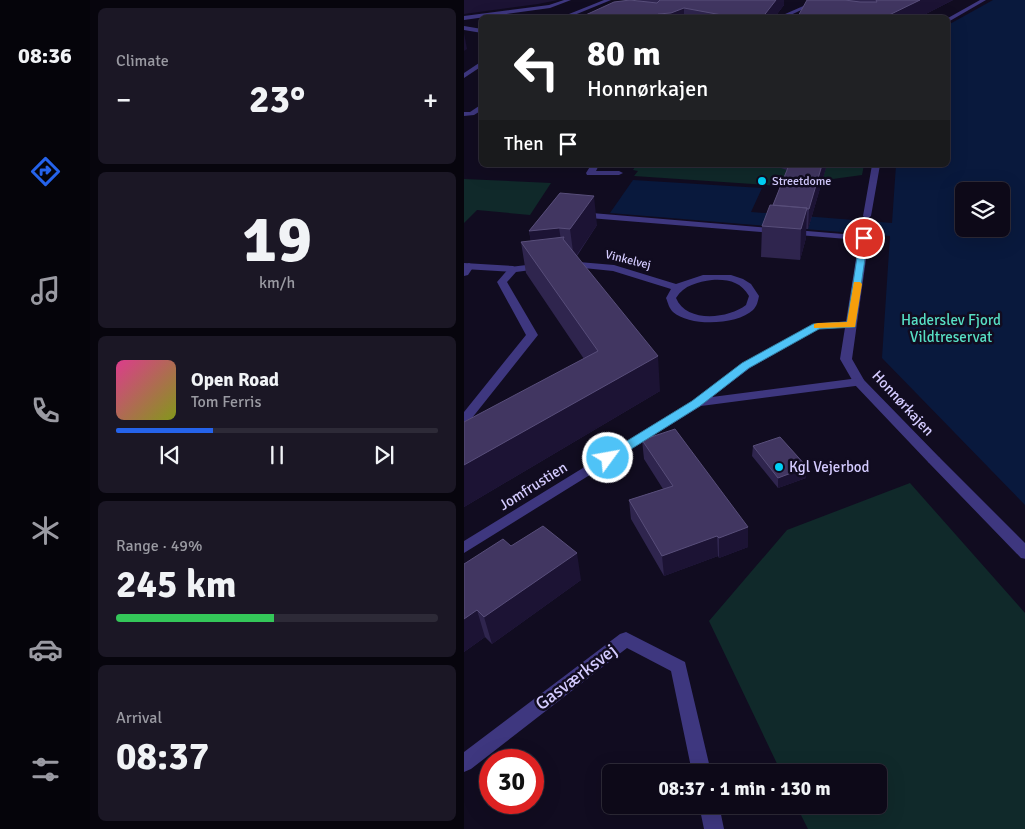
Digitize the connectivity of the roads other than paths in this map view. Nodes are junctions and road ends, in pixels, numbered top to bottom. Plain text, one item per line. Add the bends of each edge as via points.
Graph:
1 (569, 0) edge
2 (609, 0) edge
3 (821, 0) edge
4 (984, 0) edge
5 (805, 6) junction
6 (591, 7) junction
7 (814, 8) edge
8 (486, 15) edge
9 (570, 15) edge
10 (579, 15) edge
11 (785, 15) edge
12 (479, 16) edge
13 (464, 18) edge
14 (950, 19) edge
15 (479, 26) edge
16 (464, 27) edge
17 (479, 30) edge
18 (479, 65) edge
19 (464, 76) edge
20 (479, 108) edge
21 (464, 114) edge
22 (594, 167) edge
23 (876, 167) edge
24 (619, 173) dead end
25 (572, 215) edge
26 (867, 216) dead end
27 (466, 269) edge
28 (513, 270) junction
29 (676, 288) junction
30 (851, 324) junction
31 (859, 382) junction
32 (696, 404) junction
33 (464, 420) edge
34 (464, 548) edge
35 (1025, 554) edge
36 (464, 763) edge
37 (700, 764) edge
38 (711, 814) edge
39 (714, 829) edge

1 - 8 street via 550,6
2 - 6 street
3 - 5 street
4 - 14 street
5 - 7 street
5 - 11 street
6 - 9 street
6 - 10 street
12 - 13 street
15 - 16 street
16 - 17 street
18 - 19 street
20 - 21 street via 472,114
22 - 24 street via 590,173
23 - 26 street
25 - 30 street, Honnørkajen via 864,238
27 - 28 street, Vinkelvej
28 - 29 street, Vinkelvej via 564,263 614,268
28 - 33 street via 502,282 532,335
29 - 29 street via 692,280 732,279 747,286 754,296 750,307 735,315 713,319 692,317 676,309 671,298
30 - 31 street, Honnørkajen via 846,359
30 - 32 street, Jomfrustien via 817,326 746,366
31 - 32 street, Jomfrustien
31 - 35 street, Honnørkajen
32 - 34 street, Jomfrustien
36 - 37 street, Gasværksvej via 626,639 678,667
38 - 39 street

